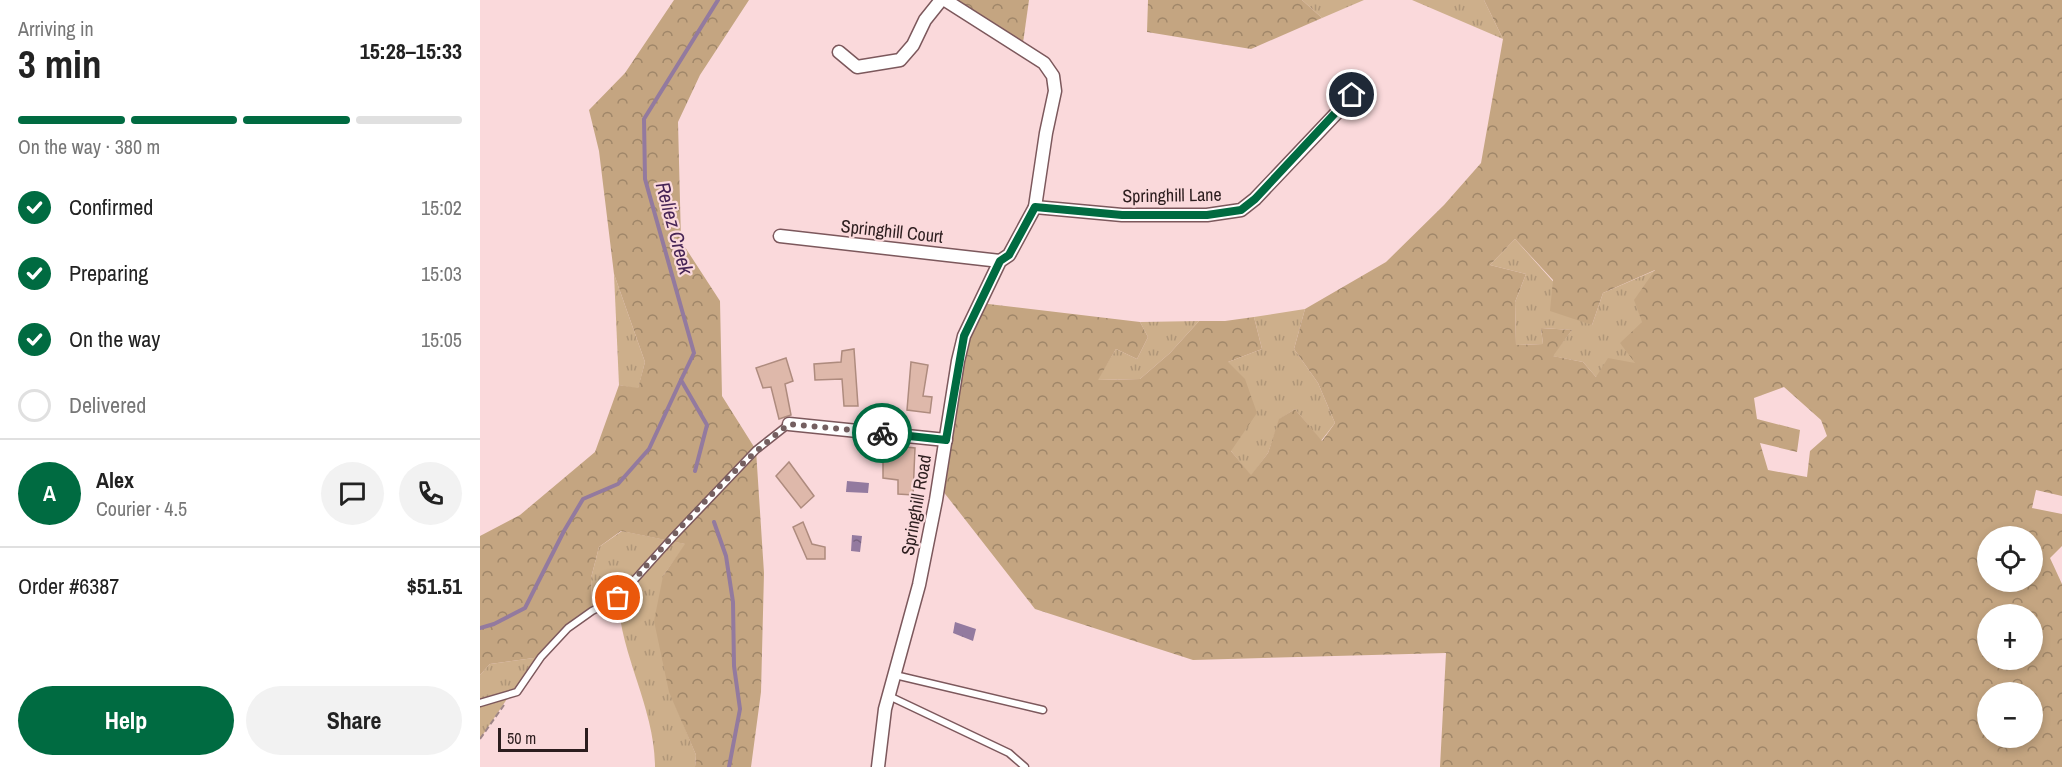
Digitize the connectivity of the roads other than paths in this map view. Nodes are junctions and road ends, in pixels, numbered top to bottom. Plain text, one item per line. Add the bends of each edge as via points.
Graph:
1 (943, 0) edge
2 (839, 52) dead end
3 (1365, 83) dead end
4 (1035, 207) junction
5 (780, 236) dead end
6 (1000, 261) junction
7 (789, 424) joint
8 (946, 440) junction
9 (894, 675) junction
10 (888, 696) junction
11 (480, 703) edge
12 (1043, 710) dead end
13 (878, 767) edge
14 (1025, 767) edge

1 - 2 street via 900,60 857,67
1 - 4 street, Springhill Road via 1044,63 1053,76 1054,91
3 - 4 street, Springhill Lane via 1241,210 1207,215 1122,215
4 - 6 street, Springhill Road via 1009,255
5 - 6 street, Springhill Court
6 - 8 street, Springhill Road via 964,336
7 - 8 street
7 - 11 lane via 748,458 618,598 568,628 541,657 517,692
8 - 9 street, Springhill Road via 919,585
9 - 10 street, Springhill Road
9 - 12 lane
10 - 13 street, Springhill Road
10 - 14 lane via 1009,753

